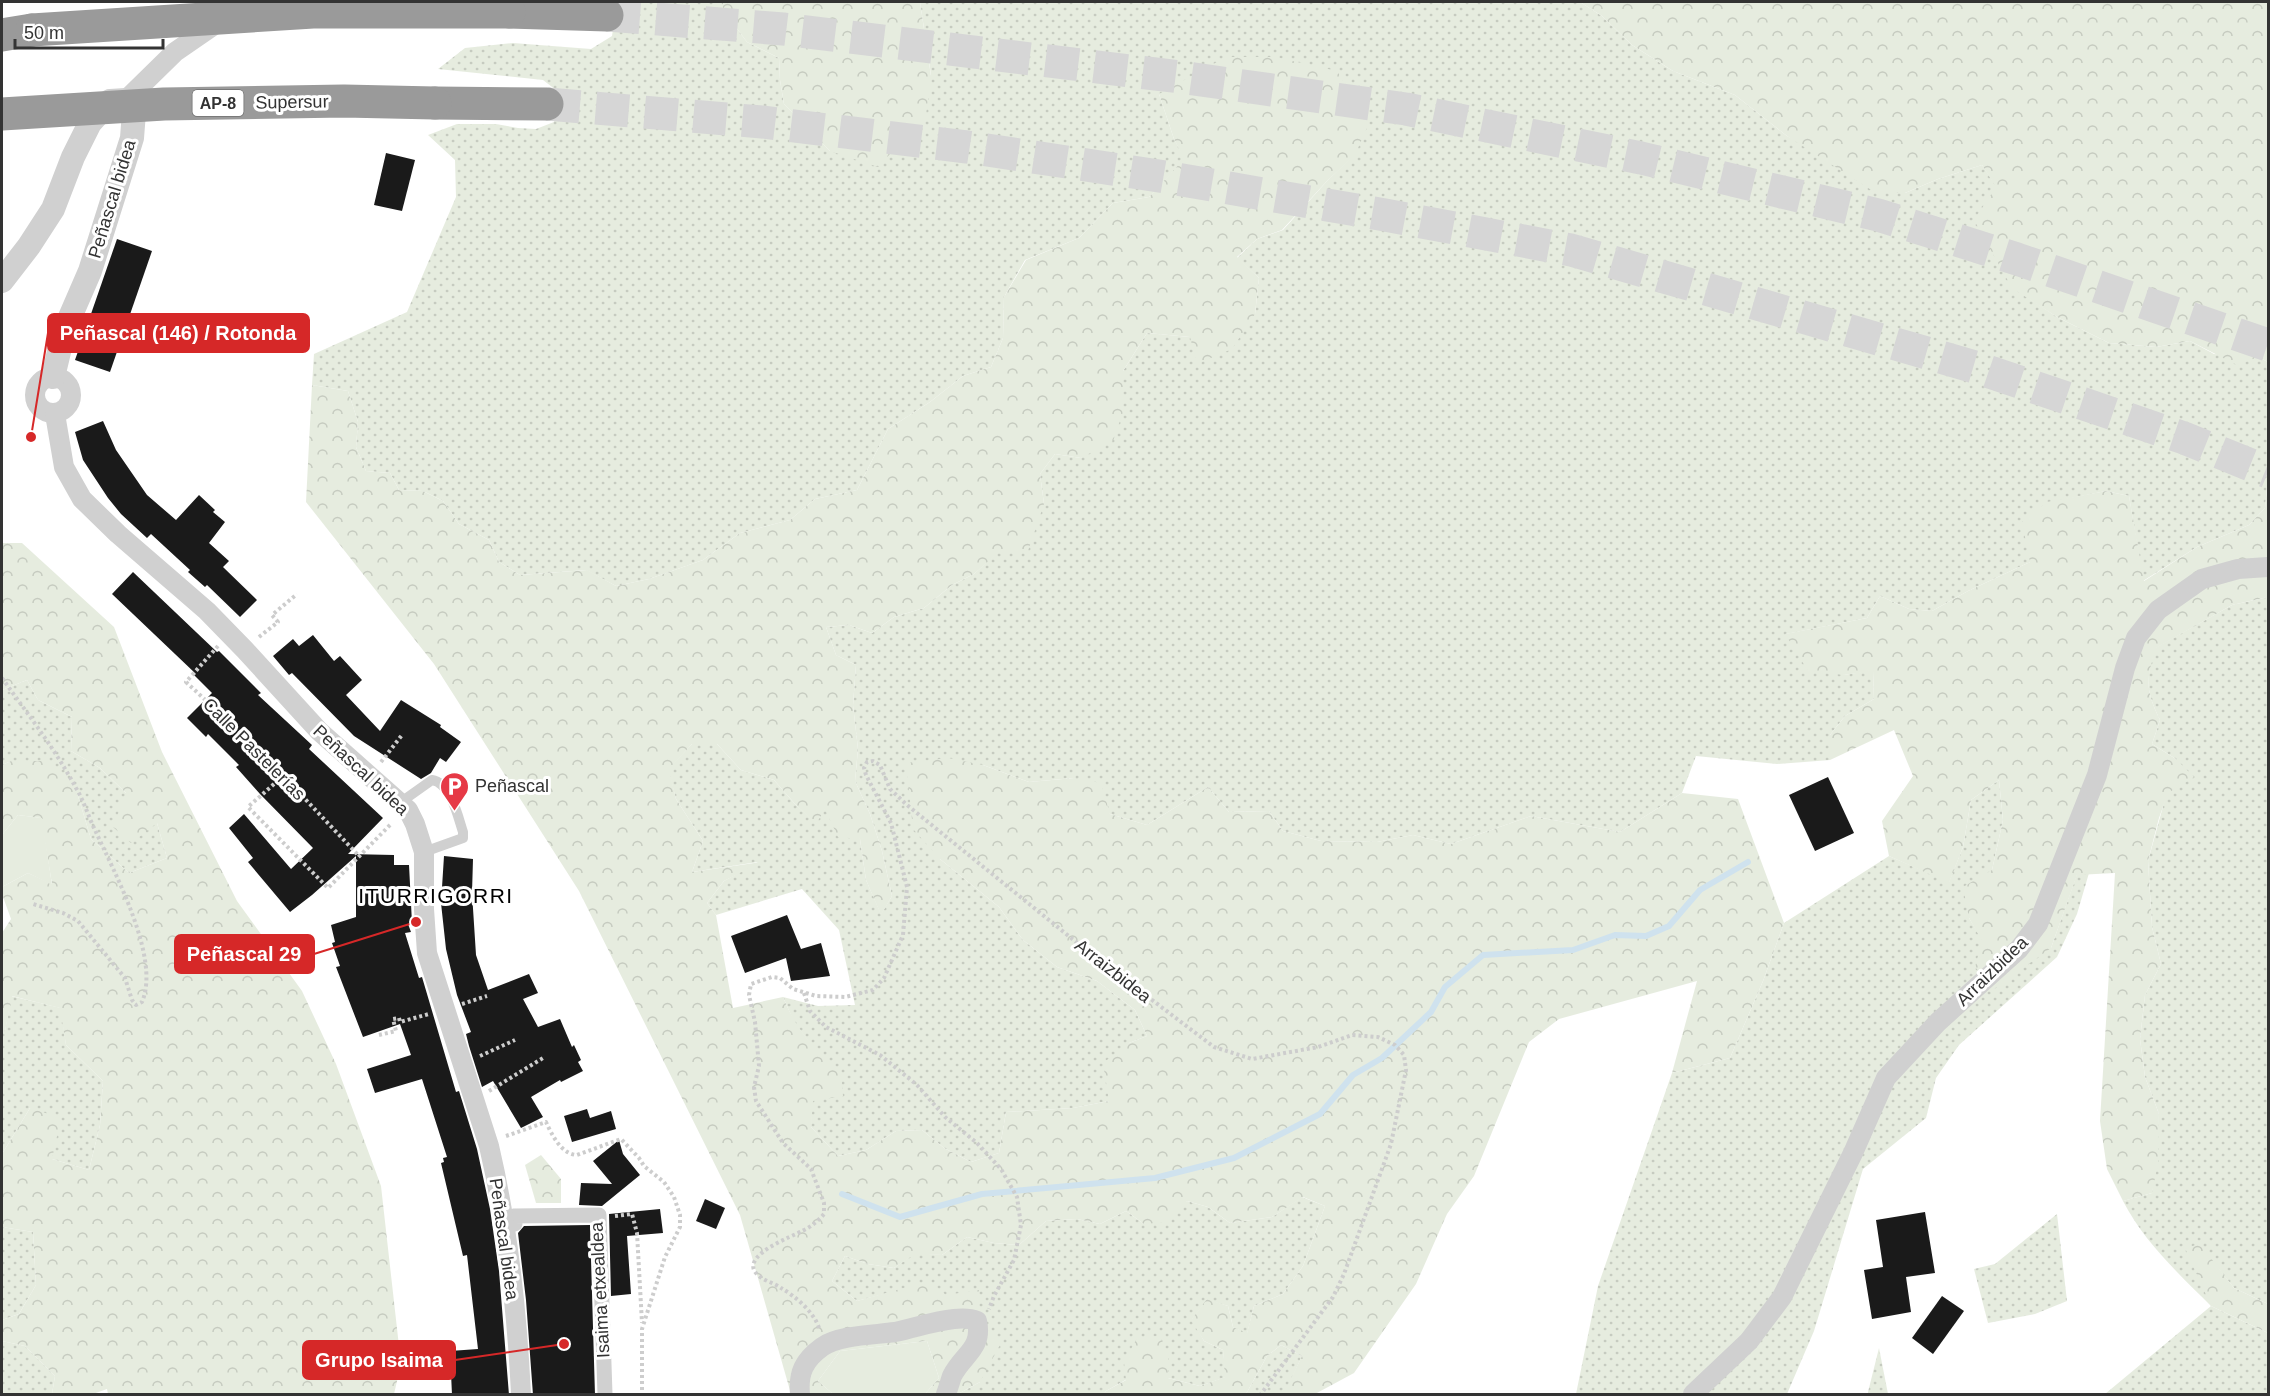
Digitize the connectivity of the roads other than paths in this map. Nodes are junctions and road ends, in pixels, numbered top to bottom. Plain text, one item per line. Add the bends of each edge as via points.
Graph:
1 (259, 2) edge
2 (607, 15) tunnel mouth
3 (12, 32) edge
4 (126, 100) junction
5 (547, 104) tunnel mouth
6 (2, 114) edge
7 (2, 281) edge
8 (54, 377) junction
9 (55, 414) junction
10 (2268, 567) edge
11 (401, 802) junction
12 (424, 852) junction
13 (504, 1226) junction
14 (521, 1395) edge
15 (604, 1395) edge
16 (800, 1395) edge
17 (946, 1395) edge
18 (1693, 1395) edge

1 - 4 street via 214,25 175,52
2 - 3 highway, bridge via 313,12
4 - 7 street via 110,101 90,123 53,209
4 - 8 street, Peñascal bidea via 134,111 132,138 90,271 64,331
5 - 6 highway, Supersur / AP-8, bridge via 164,104
8 - 9 street via 65,381 72,391 66,409
8 - 9 street via 38,385 35,396 39,407
9 - 11 street, Peñascal bidea via 64,467 82,499 207,610 319,731
10 - 18 street, Arraizbidea via 2238,569 2202,579 2158,610 2136,638 2097,774 2038,924 2019,949 1938,1022 1886,1078 1782,1297 1749,1341
11 - 12 street, Peñascal bidea via 416,824
11 - 12 lane via 432,780 450,798 463,838
12 - 13 street, Peñascal bidea via 427,953 452,1007 496,1175
13 - 14 street, Peñascal bidea via 519,1343
13 - 15 street, Isaima etxealdea via 515,1224 514,1216 599,1215
16 - 17 street via 798,1377 810,1357 834,1341 970,1318 977,1322 980,1335 953,1375

